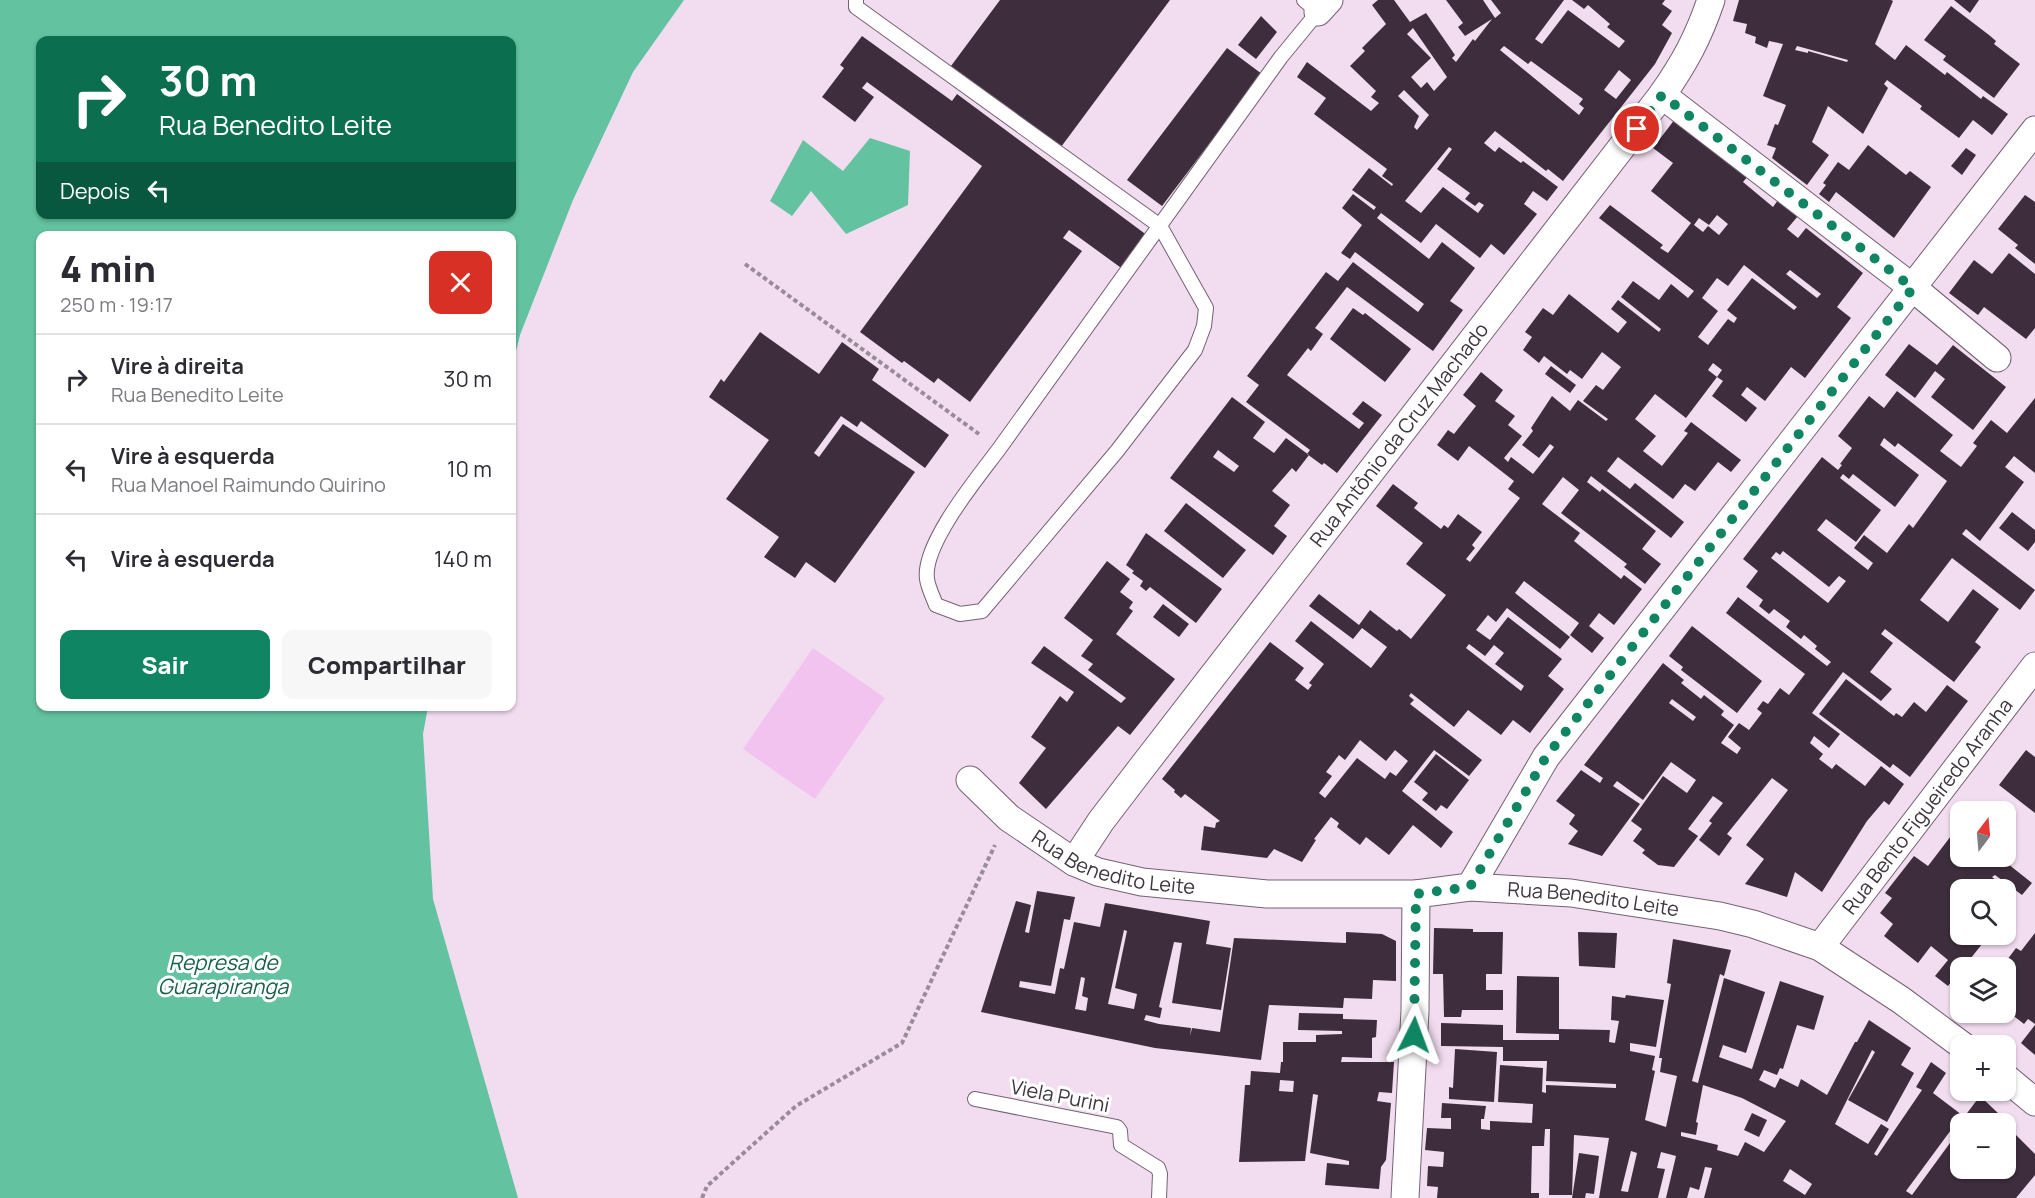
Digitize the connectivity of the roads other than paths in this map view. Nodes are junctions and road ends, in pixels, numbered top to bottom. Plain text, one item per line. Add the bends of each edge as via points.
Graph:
1 (856, 0) edge
2 (1712, 0) edge
3 (1317, 4) edge
4 (1662, 95) junction
5 (2035, 130) edge
6 (1160, 226) junction
7 (1913, 288) junction
8 (1998, 358) dead end
9 (2035, 666) edge
10 (970, 780) dead end
11 (1074, 862) junction
12 (1470, 887) junction
13 (1416, 894) junction
14 (1820, 947) junction
15 (1950, 1036) edge
16 (2016, 1086) edge
17 (975, 1099) dead end
18 (2035, 1102) edge
19 (1159, 1198) edge
20 (1405, 1198) edge

1 - 6 lane via 856,7
2 - 4 street, Rua Antônio da Cruz Machado via 1687,60
3 - 6 lane
4 - 7 street
4 - 11 street, Rua Antônio da Cruz Machado via 1140,770
5 - 7 street
6 - 6 lane via 1206,308 1196,350 982,610 960,614 936,605 927,578 930,555 948,519
7 - 8 street
7 - 12 street via 1546,757
9 - 14 street, Rua Bento Figueiredo Aranha
10 - 11 street, Rua Benedito Leite via 1009,818
11 - 13 street, Rua Benedito Leite via 1142,882 1267,894
12 - 13 street, Rua Benedito Leite
12 - 14 street, Rua Benedito Leite via 1571,893 1720,916
13 - 20 street via 1415,1011
14 - 15 street, Rua Benedito Leite
16 - 18 street
17 - 19 lane, Viela Purini via 1117,1127 1121,1145 1158,1168

